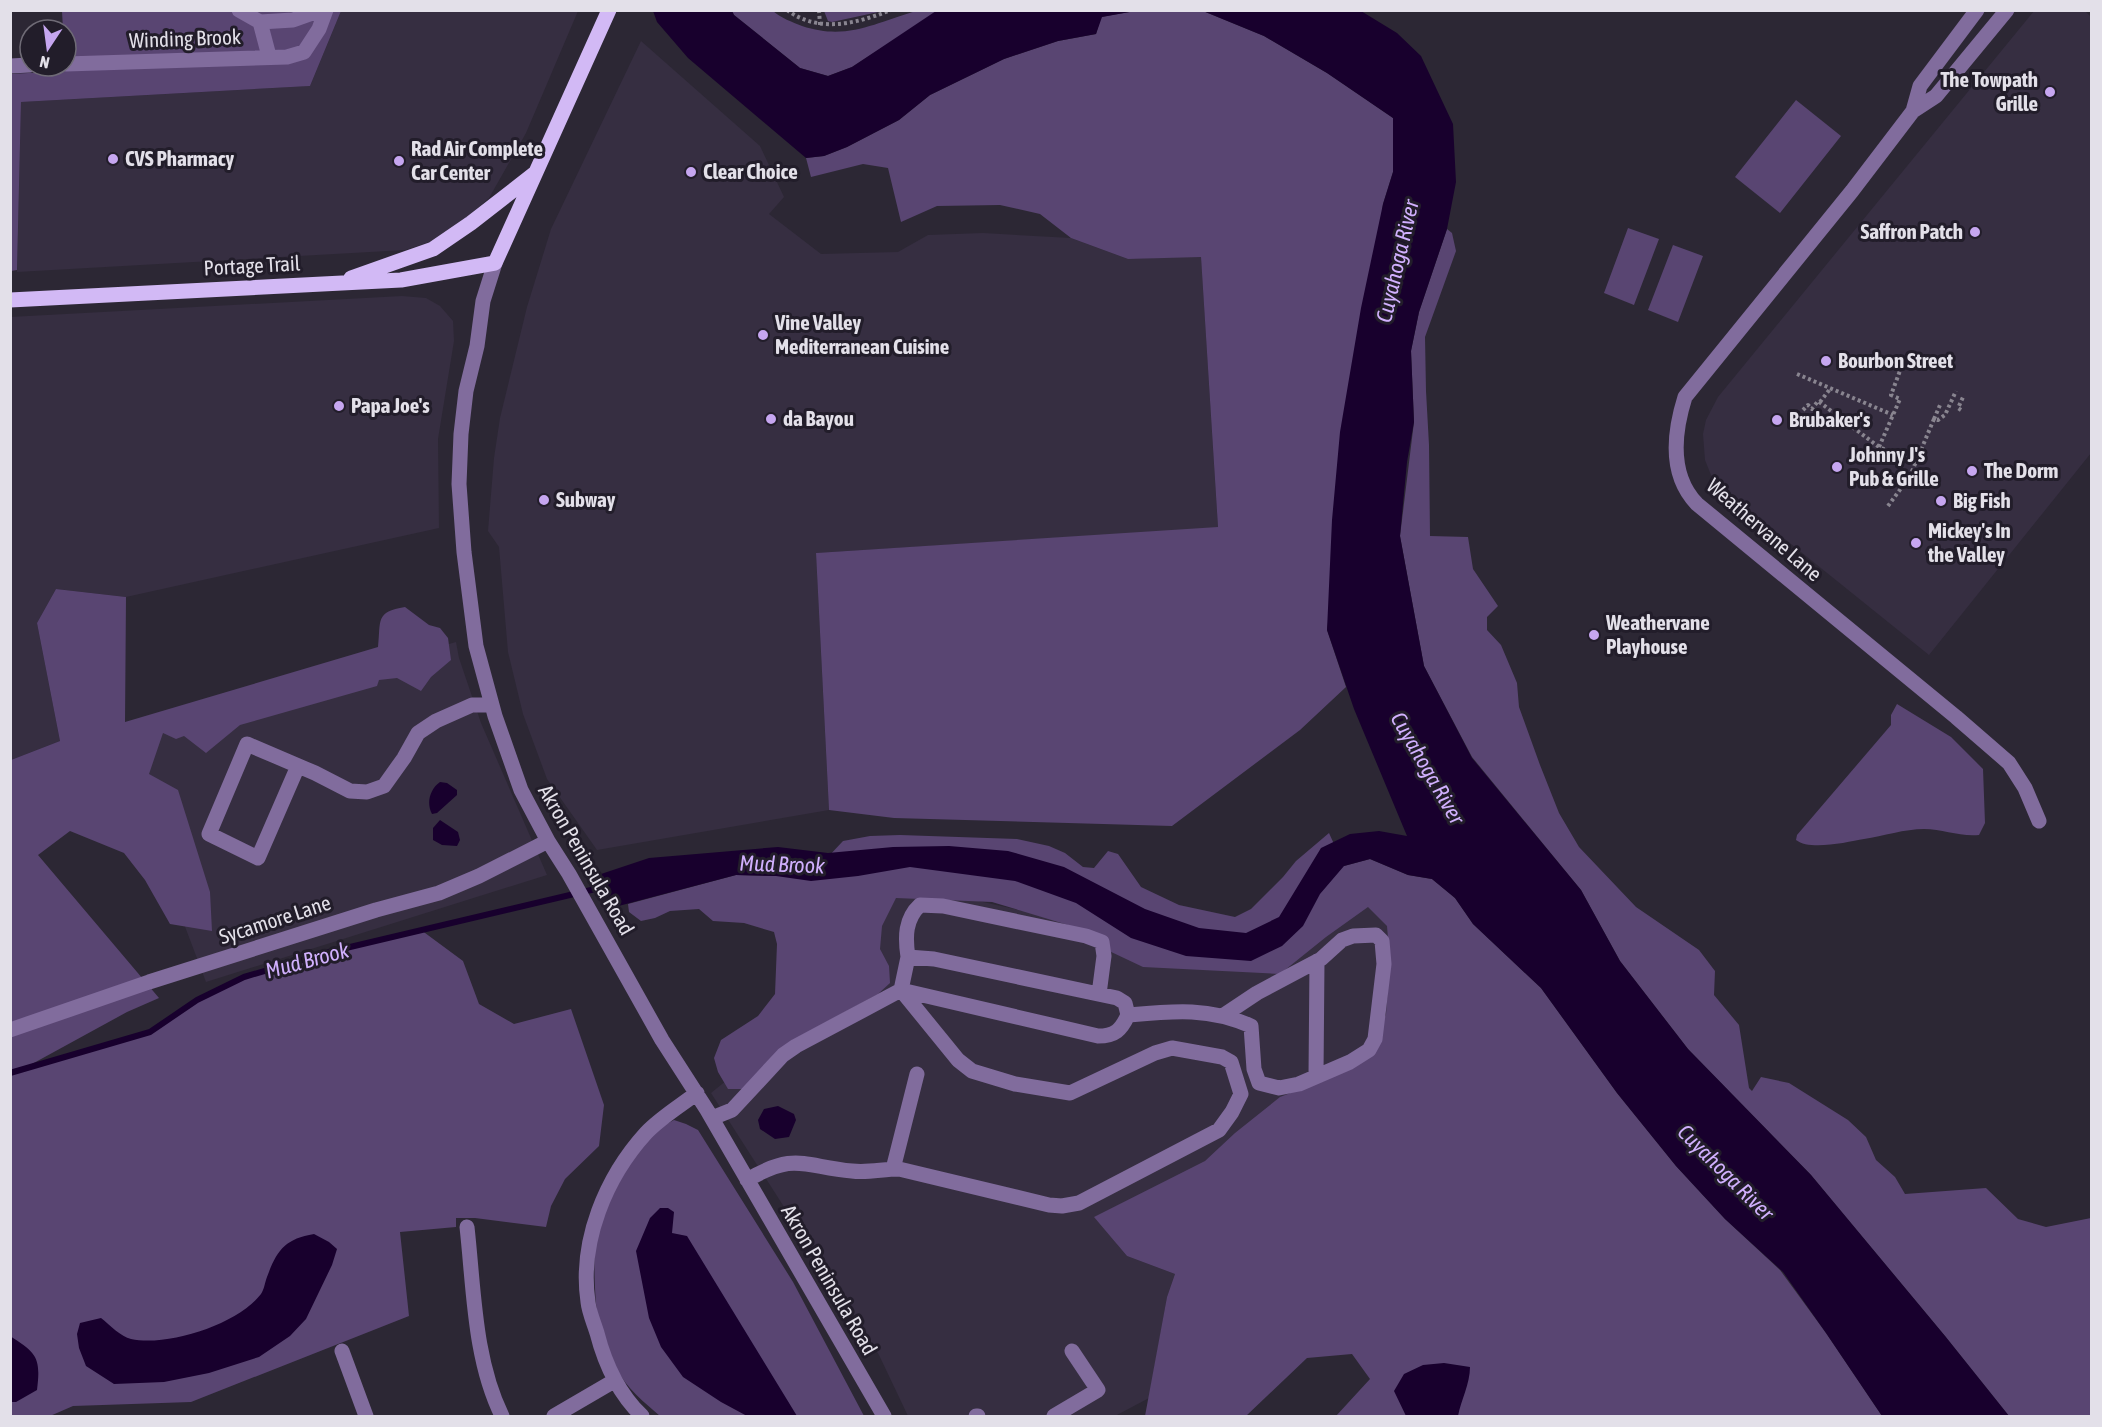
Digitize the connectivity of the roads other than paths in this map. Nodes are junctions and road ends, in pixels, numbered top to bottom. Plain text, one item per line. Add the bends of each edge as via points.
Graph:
1 (239, 10) edge
2 (321, 10) edge
3 (326, 10) edge
4 (609, 10) edge
5 (1977, 10) edge
6 (2004, 12) edge
7 (260, 22) junction
8 (269, 56) junction
9 (1939, 59) junction
10 (78, 64) edge
11 (1956, 73) junction
12 (1913, 111) junction
13 (539, 170) junction
14 (495, 263) junction
15 (334, 284) junction
16 (10, 300) edge
17 (492, 705) junction
18 (298, 766) junction
19 (2039, 821) dead end
20 (549, 842) junction
21 (908, 957) junction
22 (1317, 961) junction
23 (901, 990) junction
24 (1099, 994) junction
25 (1128, 1015) junction
26 (1224, 1016) junction
27 (10, 1030) edge
28 (917, 1074) dead end
29 (1316, 1076) junction
30 (697, 1094) junction
31 (711, 1118) junction
32 (893, 1169) junction
33 (747, 1180) junction
34 (467, 1227) dead end
35 (342, 1351) dead end
36 (1072, 1351) dead end
37 (614, 1381) junction
38 (366, 1416) edge
39 (502, 1416) edge
40 (554, 1416) edge
41 (642, 1416) edge
42 (884, 1416) edge
43 (1054, 1416) edge

1 - 7 street
2 - 7 street via 293,20
3 - 8 street, Winding Brook via 304,52 288,57
4 - 13 main road
5 - 9 street, Weathervane Lane
6 - 11 street, Weathervane Lane
7 - 8 street
8 - 10 street, Winding Brook
9 - 11 street
9 - 12 street, Weathervane Lane via 1920,86
11 - 12 street, Weathervane Lane via 1936,96
12 - 19 street, Weathervane Lane via 1685,398 1675,441 1677,463 1697,504 2008,763 2025,788
13 - 14 main road
13 - 15 main road via 433,249
14 - 15 main road, Portage Trail via 401,280
14 - 17 street, Akron Peninsula Road via 483,301 466,391 459,484 476,646
15 - 16 main road, Portage Trail
17 - 18 street via 472,705 418,733 384,786 367,792 350,791
17 - 20 street, Akron Peninsula Road via 521,790
18 - 18 street via 247,744 209,834 258,858
20 - 27 street, Sycamore Lane via 439,892 149,982
20 - 30 street, Akron Peninsula Road
21 - 23 street
21 - 24 street
21 - 24 street via 906,936 912,913 920,905 943,906 1102,942
22 - 26 street
22 - 29 street
22 - 29 street via 1353,936 1376,935 1382,940 1384,964 1375,1039 1369,1050 1350,1062
23 - 25 street via 1098,1036 1110,1036 1123,1026
23 - 31 street via 796,1046 732,1110
23 - 32 street via 958,1060 972,1071 1015,1084 1070,1093 1172,1048 1231,1062 1241,1094 1219,1130 1079,1203 1049,1205
24 - 25 street via 1125,1003
25 - 26 street via 1181,1010
26 - 29 street via 1251,1026 1254,1069 1259,1083 1279,1088
28 - 32 street
30 - 31 street, Akron Peninsula Road
30 - 37 street via 647,1131 624,1160 608,1187 595,1224 587,1261 588,1302
31 - 33 street, Akron Peninsula Road
32 - 33 street via 869,1172 782,1163
33 - 42 street, Akron Peninsula Road
34 - 39 street via 480,1340 488,1381
35 - 38 street
36 - 43 street via 1098,1390
37 - 40 street
37 - 41 street

